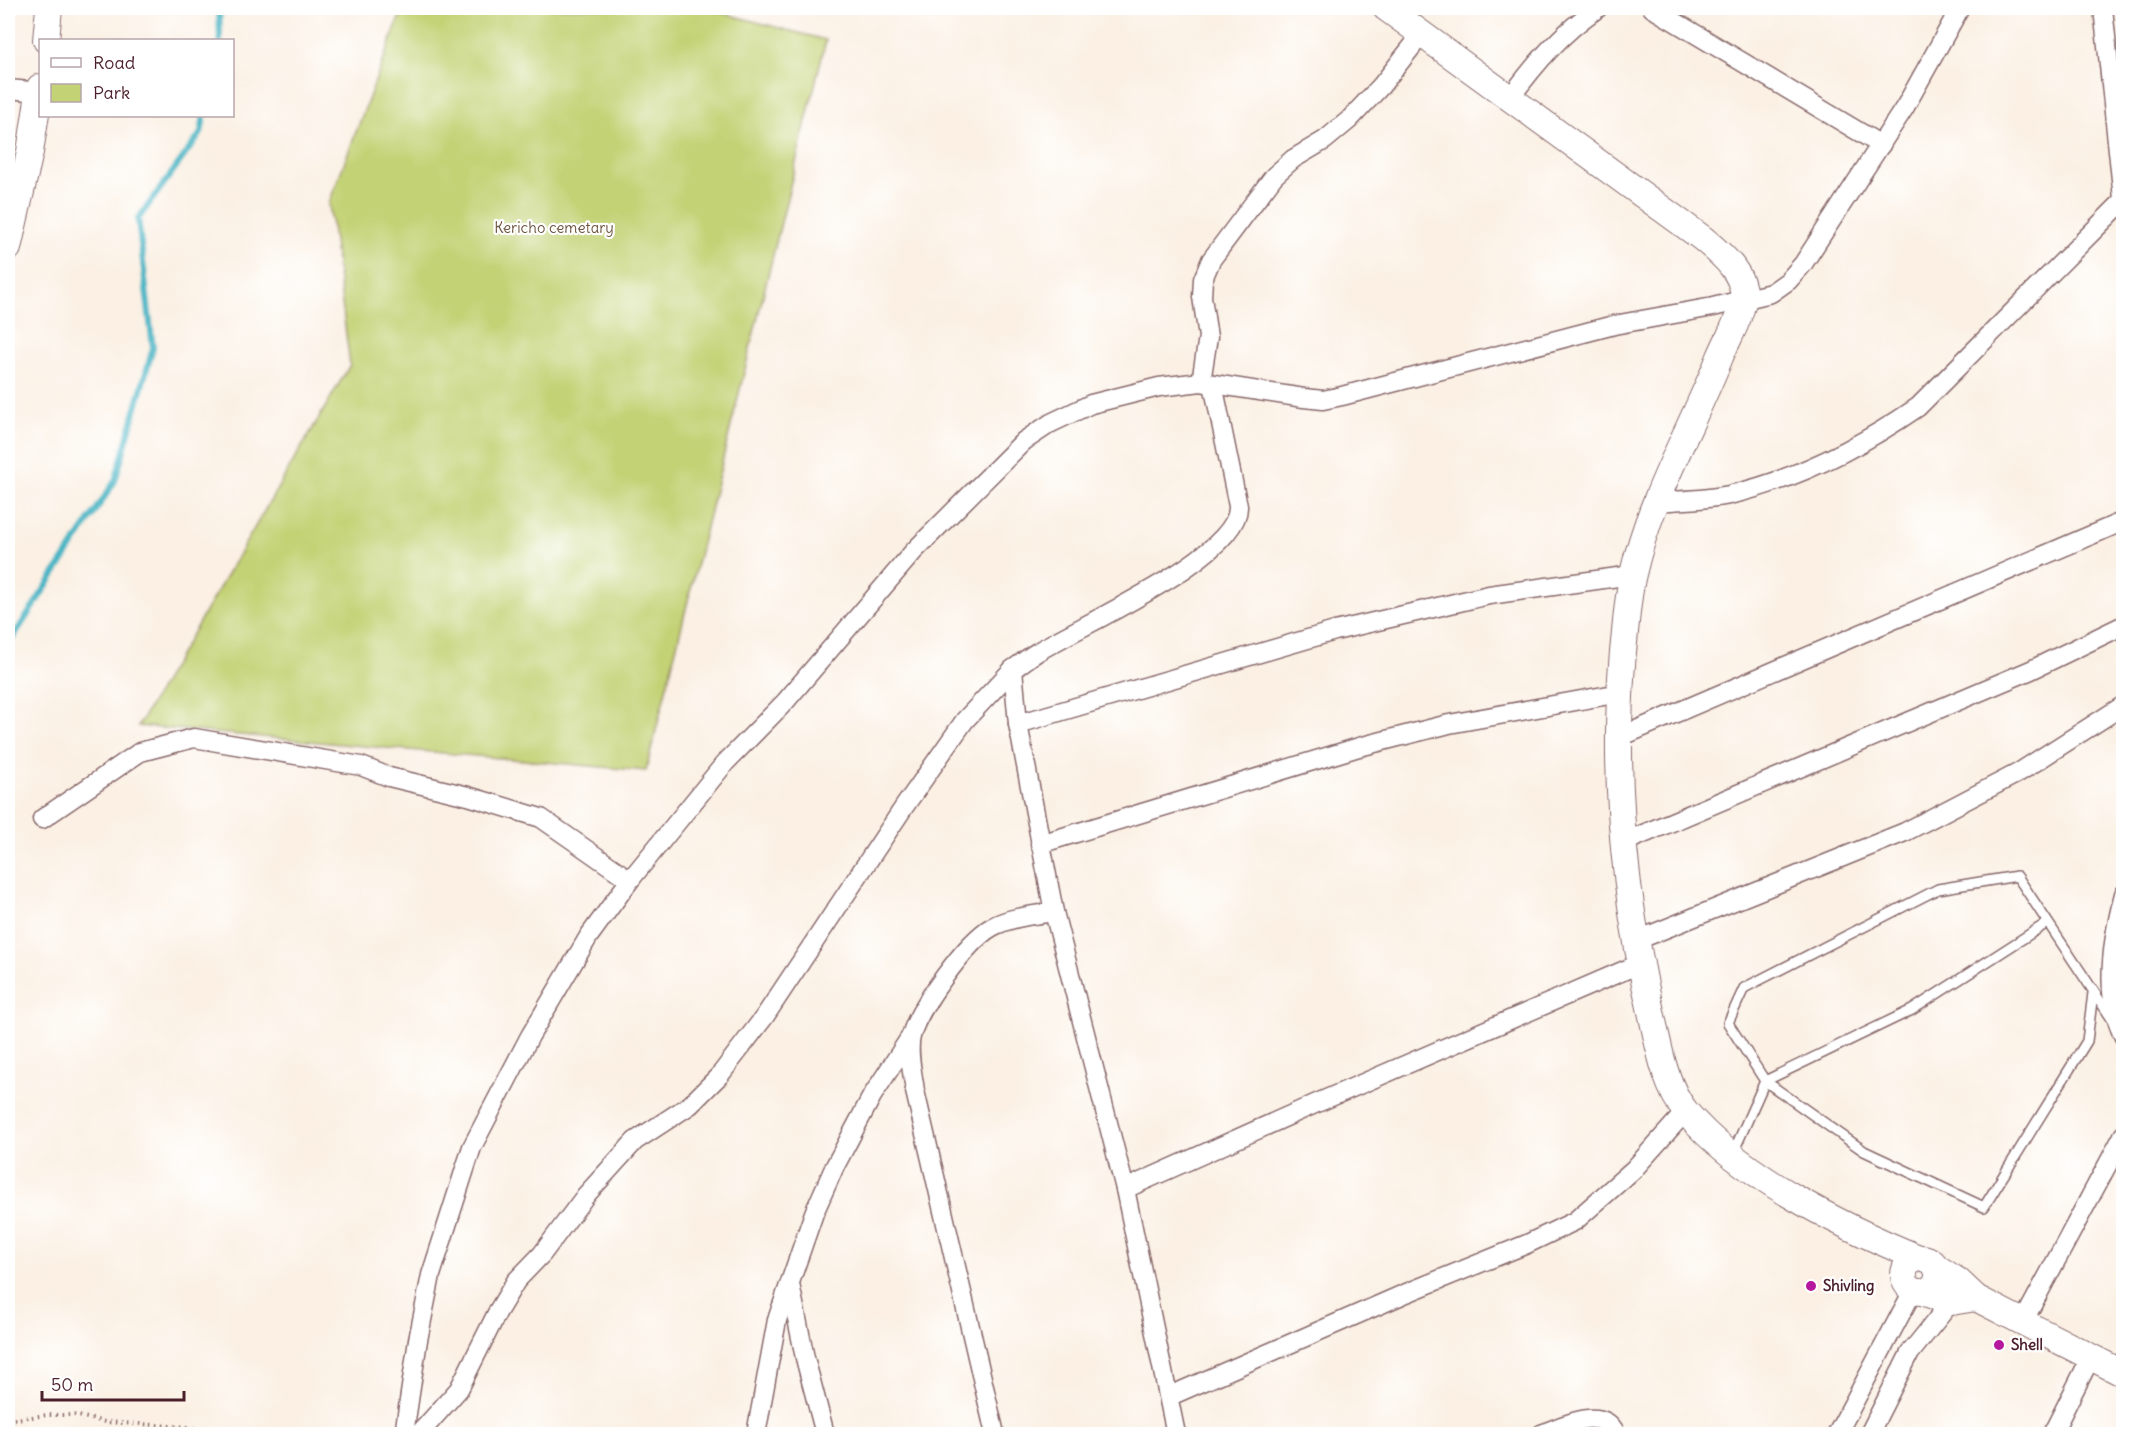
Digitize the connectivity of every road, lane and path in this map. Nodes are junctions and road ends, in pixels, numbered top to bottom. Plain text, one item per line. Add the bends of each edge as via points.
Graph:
1 (49, 8) edge
2 (1386, 8) edge
3 (1598, 8) edge
4 (1652, 8) edge
5 (1960, 8) edge
6 (2103, 8) edge
7 (1422, 34) junction
8 (46, 39) edge
9 (2116, 58) edge
10 (8, 89) edge
11 (39, 90) edge
12 (39, 96) edge
13 (1510, 98) junction
14 (1881, 145) junction
15 (2123, 205) edge
16 (8, 248) edge
17 (1743, 301) junction
18 (1207, 383) junction
19 (1656, 502) junction
20 (2124, 521) edge
21 (1632, 575) junction
22 (2124, 625) edge
23 (1013, 669) junction
24 (1620, 693) junction
25 (2124, 705) edge
26 (1018, 724) junction
27 (1620, 737) junction
28 (42, 819) dead end
29 (1622, 843) junction
30 (1040, 844) junction
31 (630, 880) junction
32 (2124, 894) edge
33 (1054, 912) junction
34 (2047, 922) junction
35 (1637, 952) junction
36 (2093, 993) junction
37 (2122, 1034) edge
38 (911, 1036) junction
39 (1765, 1081) junction
40 (1686, 1112) junction
41 (2124, 1134) edge
42 (1732, 1155) junction
43 (1125, 1189) junction
44 (1862, 1235) junction
45 (1927, 1262) junction
46 (790, 1284) junction
47 (1914, 1288) junction
48 (1964, 1300) junction
49 (2023, 1322) junction
50 (2091, 1357) junction
51 (2124, 1374) edge
52 (1170, 1396) junction
53 (8, 1420) edge
54 (214, 1434) edge
55 (404, 1434) edge
56 (419, 1434) edge
57 (756, 1434) edge
58 (825, 1434) edge
59 (995, 1434) edge
60 (1176, 1434) edge
61 (1541, 1434) edge
62 (1616, 1434) edge
63 (1837, 1434) edge
64 (1869, 1434) edge
65 (2052, 1434) edge

1 - 8 street
2 - 7 street
3 - 13 street via 1544,52
4 - 14 street
5 - 14 street
6 - 9 street
7 - 13 street
7 - 18 street via 1382,86 1348,120 1274,176 1211,260 1203,279 1202,297 1208,337
9 - 15 street
10 - 11 street
12 - 16 street
13 - 17 street via 1719,251 1741,282
14 - 17 street via 1788,281 1771,293
15 - 19 street via 1918,407 1882,432 1799,475 1727,495
17 - 18 street via 1614,325 1323,400
17 - 19 street
18 - 23 street via 1238,506 1235,524 1200,557 1159,587
18 - 31 street via 1159,387 1091,404 1024,441 914,551 785,702 725,763
19 - 21 street
20 - 27 street
21 - 24 street
21 - 26 street via 1490,595 1335,631
22 - 29 street via 2031,670
23 - 26 street
23 - 56 street via 965,720 765,1016 720,1076 690,1105 635,1141 586,1195 542,1254 516,1281 459,1389
24 - 27 street
24 - 30 street via 1449,724 1325,757
25 - 35 street via 2018,773 1905,832
26 - 30 street
27 - 29 street
28 - 31 street via 140,752 194,738 361,766 541,818
29 - 35 street
30 - 33 street
31 - 55 street via 561,981 472,1147 431,1275
32 - 37 street via 2110,963
33 - 38 street via 1012,919 993,926 974,941 949,969
33 - 43 street
34 - 36 lane
34 - 39 lane via 1912,1010
34 - 39 lane via 2017,876 1938,889 1744,988 1728,1023
35 - 40 street via 1664,1066
35 - 43 street
36 - 37 lane
36 - 39 lane via 2088,1041 1984,1207 1864,1151
38 - 46 street via 872,1096 834,1168
38 - 59 street via 915,1091
39 - 42 lane
40 - 42 street
40 - 52 street via 1634,1170 1575,1221
41 - 49 street
42 - 44 street
43 - 52 street
44 - 45 street
44 - 47 street
45 - 47 street via 1913,1260 1905,1269
45 - 48 street via 1958,1281
46 - 57 street via 777,1320
46 - 58 street
47 - 48 street
47 - 63 street
48 - 49 street
48 - 64 street via 1910,1353
49 - 50 street
50 - 51 street
50 - 65 street
52 - 60 street
53 - 54 path via 74,1415 105,1422 189,1427
61 - 62 street via 1595,1418 1606,1422

